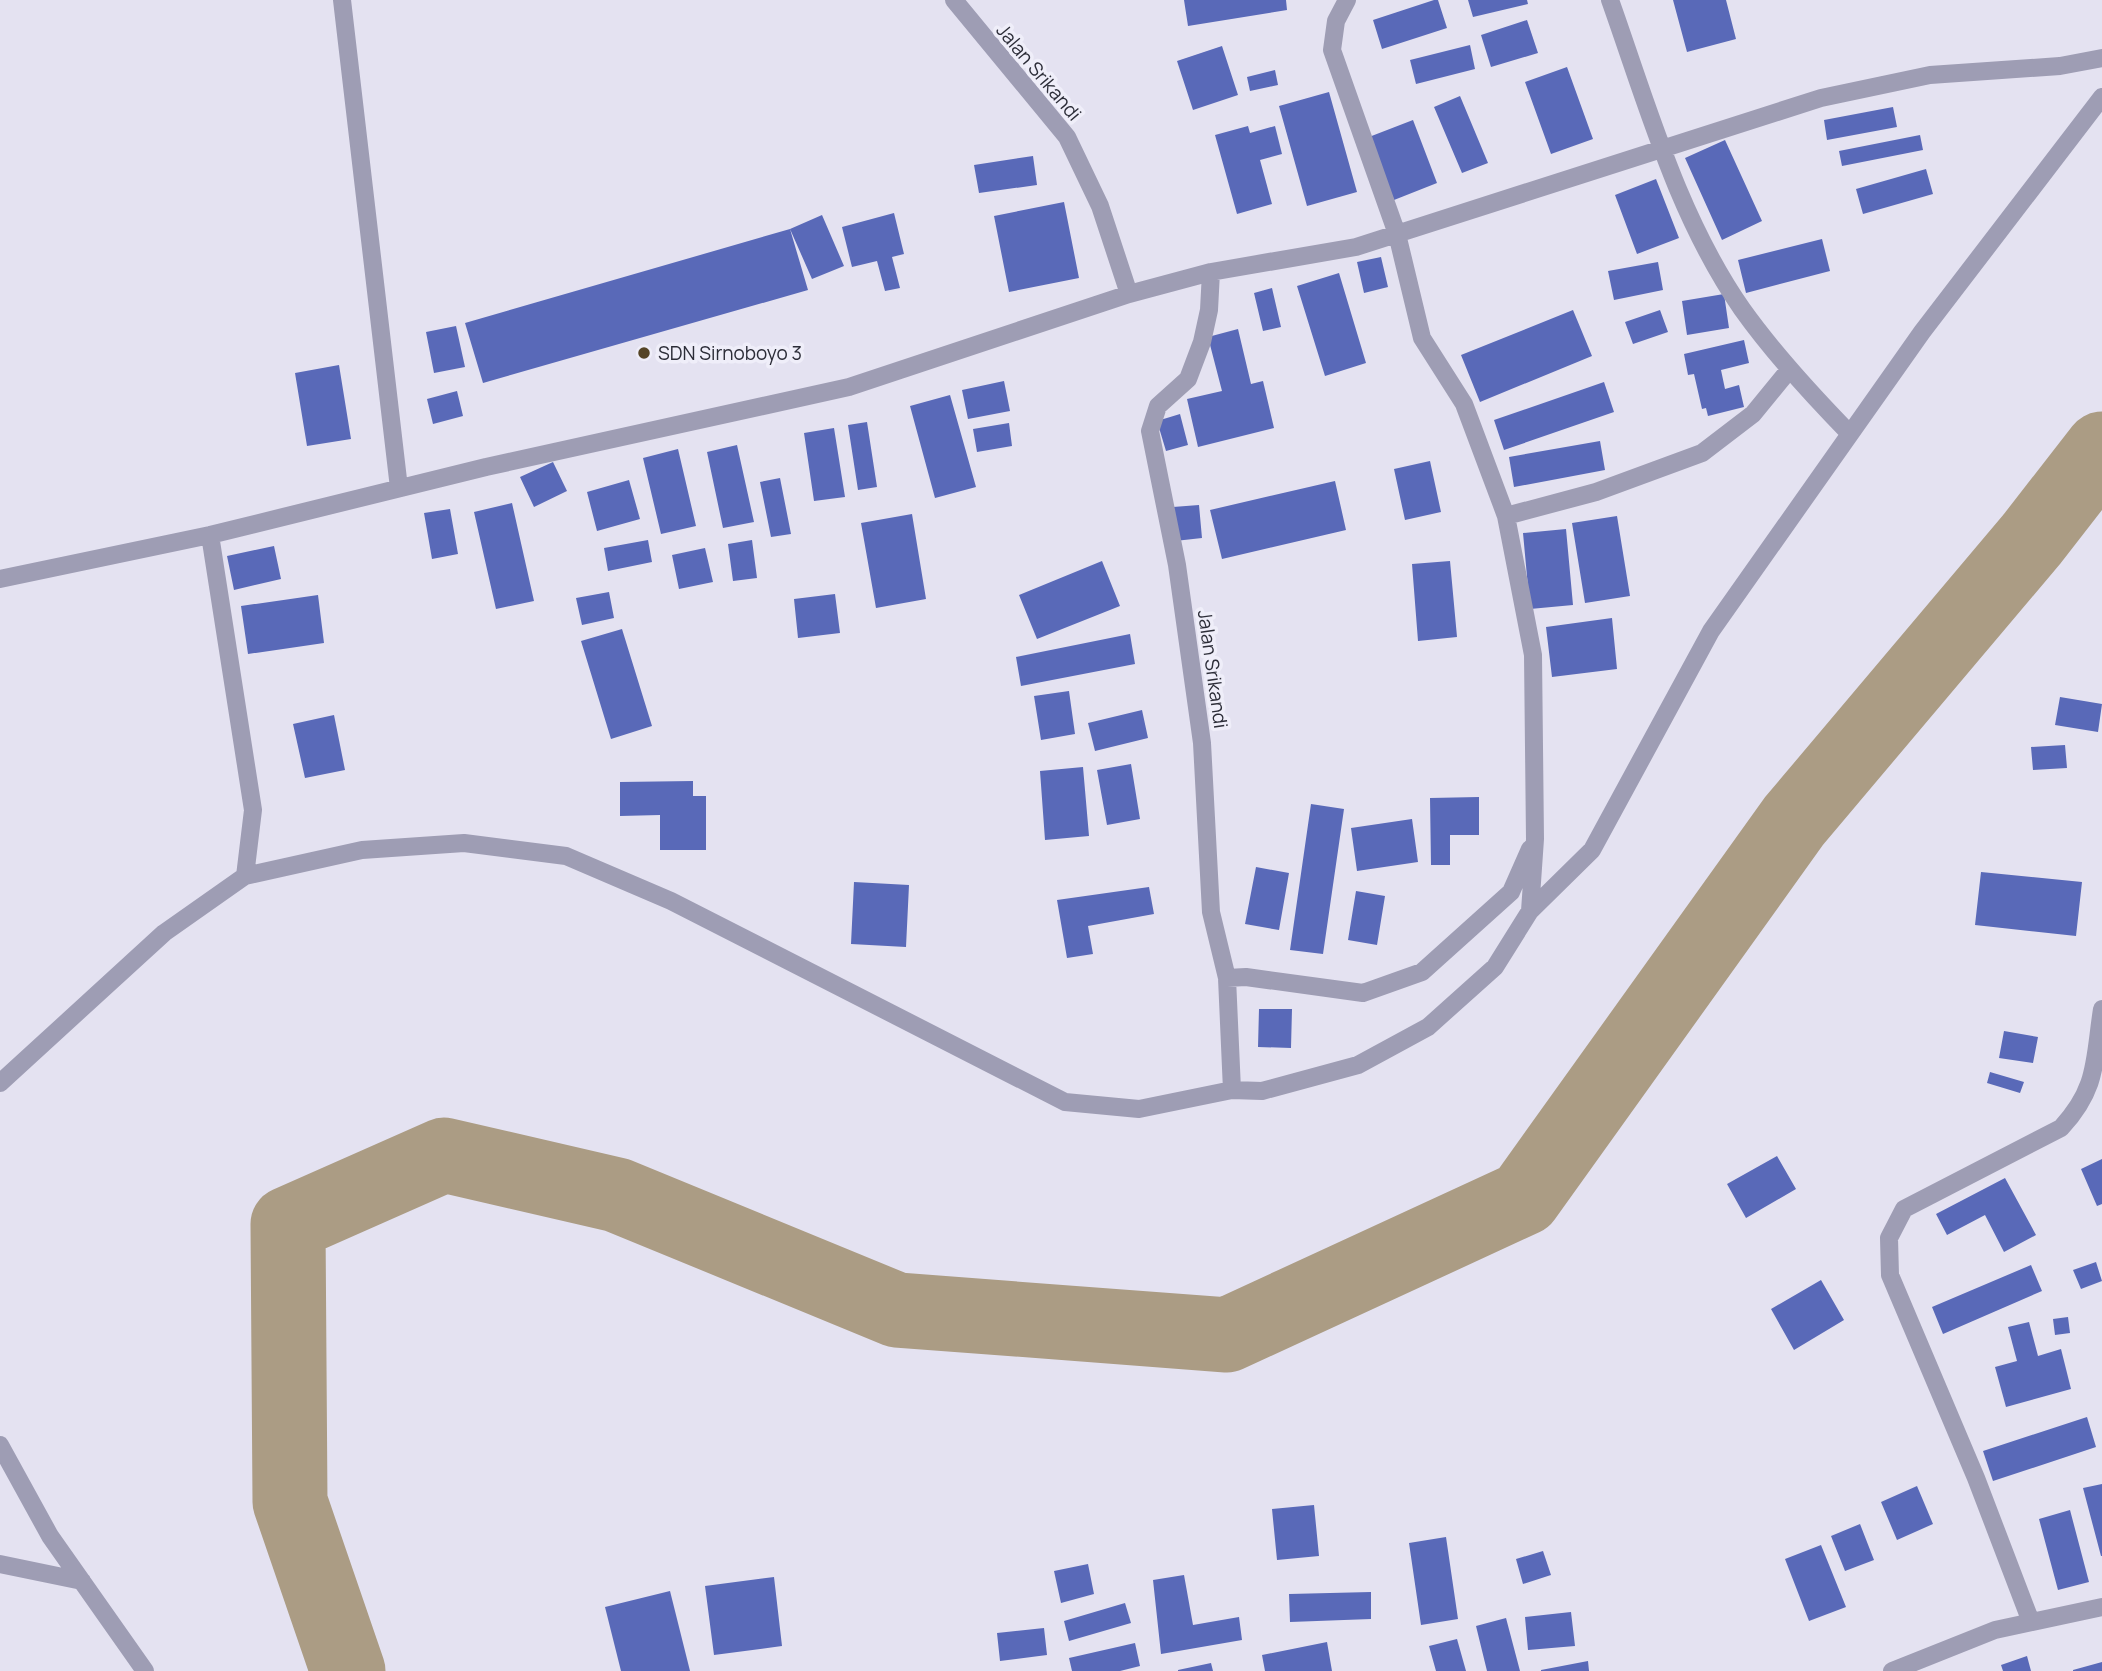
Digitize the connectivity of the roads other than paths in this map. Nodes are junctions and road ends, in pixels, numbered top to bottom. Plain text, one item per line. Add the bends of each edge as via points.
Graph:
1 (342, 0) edge
2 (954, 0) edge
3 (1347, 0) edge
4 (1610, 0) edge
5 (2102, 58) edge
6 (2102, 97) edge
7 (1663, 149) junction
8 (1397, 234) junction
9 (1212, 272) junction
10 (1129, 294) junction
11 (1789, 370) junction
12 (1850, 434) junction
13 (399, 488) junction
14 (1506, 516) junction
15 (210, 535) junction
16 (0, 579) edge
17 (1535, 839) junction
18 (245, 876) junction
19 (1530, 911) junction
20 (1227, 978) junction
21 (2102, 1009) edge
22 (0, 1083) edge
23 (1231, 1090) junction
24 (0, 1446) edge
25 (0, 1564) edge
26 (82, 1581) junction
27 (2102, 1607) edge
28 (2031, 1622) junction
29 (145, 1671) edge
30 (1892, 1671) edge

1 - 13 street
2 - 10 street, Jalan Srikandi via 1066,137 1100,206
3 - 8 street via 1336,21 1332,50
4 - 7 street
5 - 7 street via 2060,66 1930,75 1821,98
6 - 12 street
7 - 8 street
7 - 11 street via 1686,210 1718,269
8 - 9 street via 1356,247
8 - 14 street via 1422,338 1464,404
9 - 10 street
9 - 20 street, Jalan Srikandi via 1198,355 1188,379 1158,406 1150,431 1177,565 1202,743 1211,912
10 - 13 street via 849,387
11 - 12 street
11 - 14 street via 1754,414 1702,453 1596,492
12 - 19 street via 1711,631 1592,850
13 - 15 street
14 - 17 street via 1533,656
15 - 16 street
15 - 18 street via 253,810
17 - 19 street
17 - 20 street via 1511,892 1422,972 1363,993 1245,976
18 - 22 street via 164,933
18 - 23 street via 362,850 464,843 566,856 671,901 1065,1102 1139,1109
19 - 23 street via 1495,967 1428,1027 1358,1065 1262,1091
20 - 23 street, Jalan Srikandi
21 - 28 street via 2090,1087 2070,1119 2035,1144 1904,1209 1889,1238 1890,1275
24 - 26 street via 50,1536
25 - 26 street
26 - 29 street
27 - 28 street
28 - 30 street via 1995,1630

